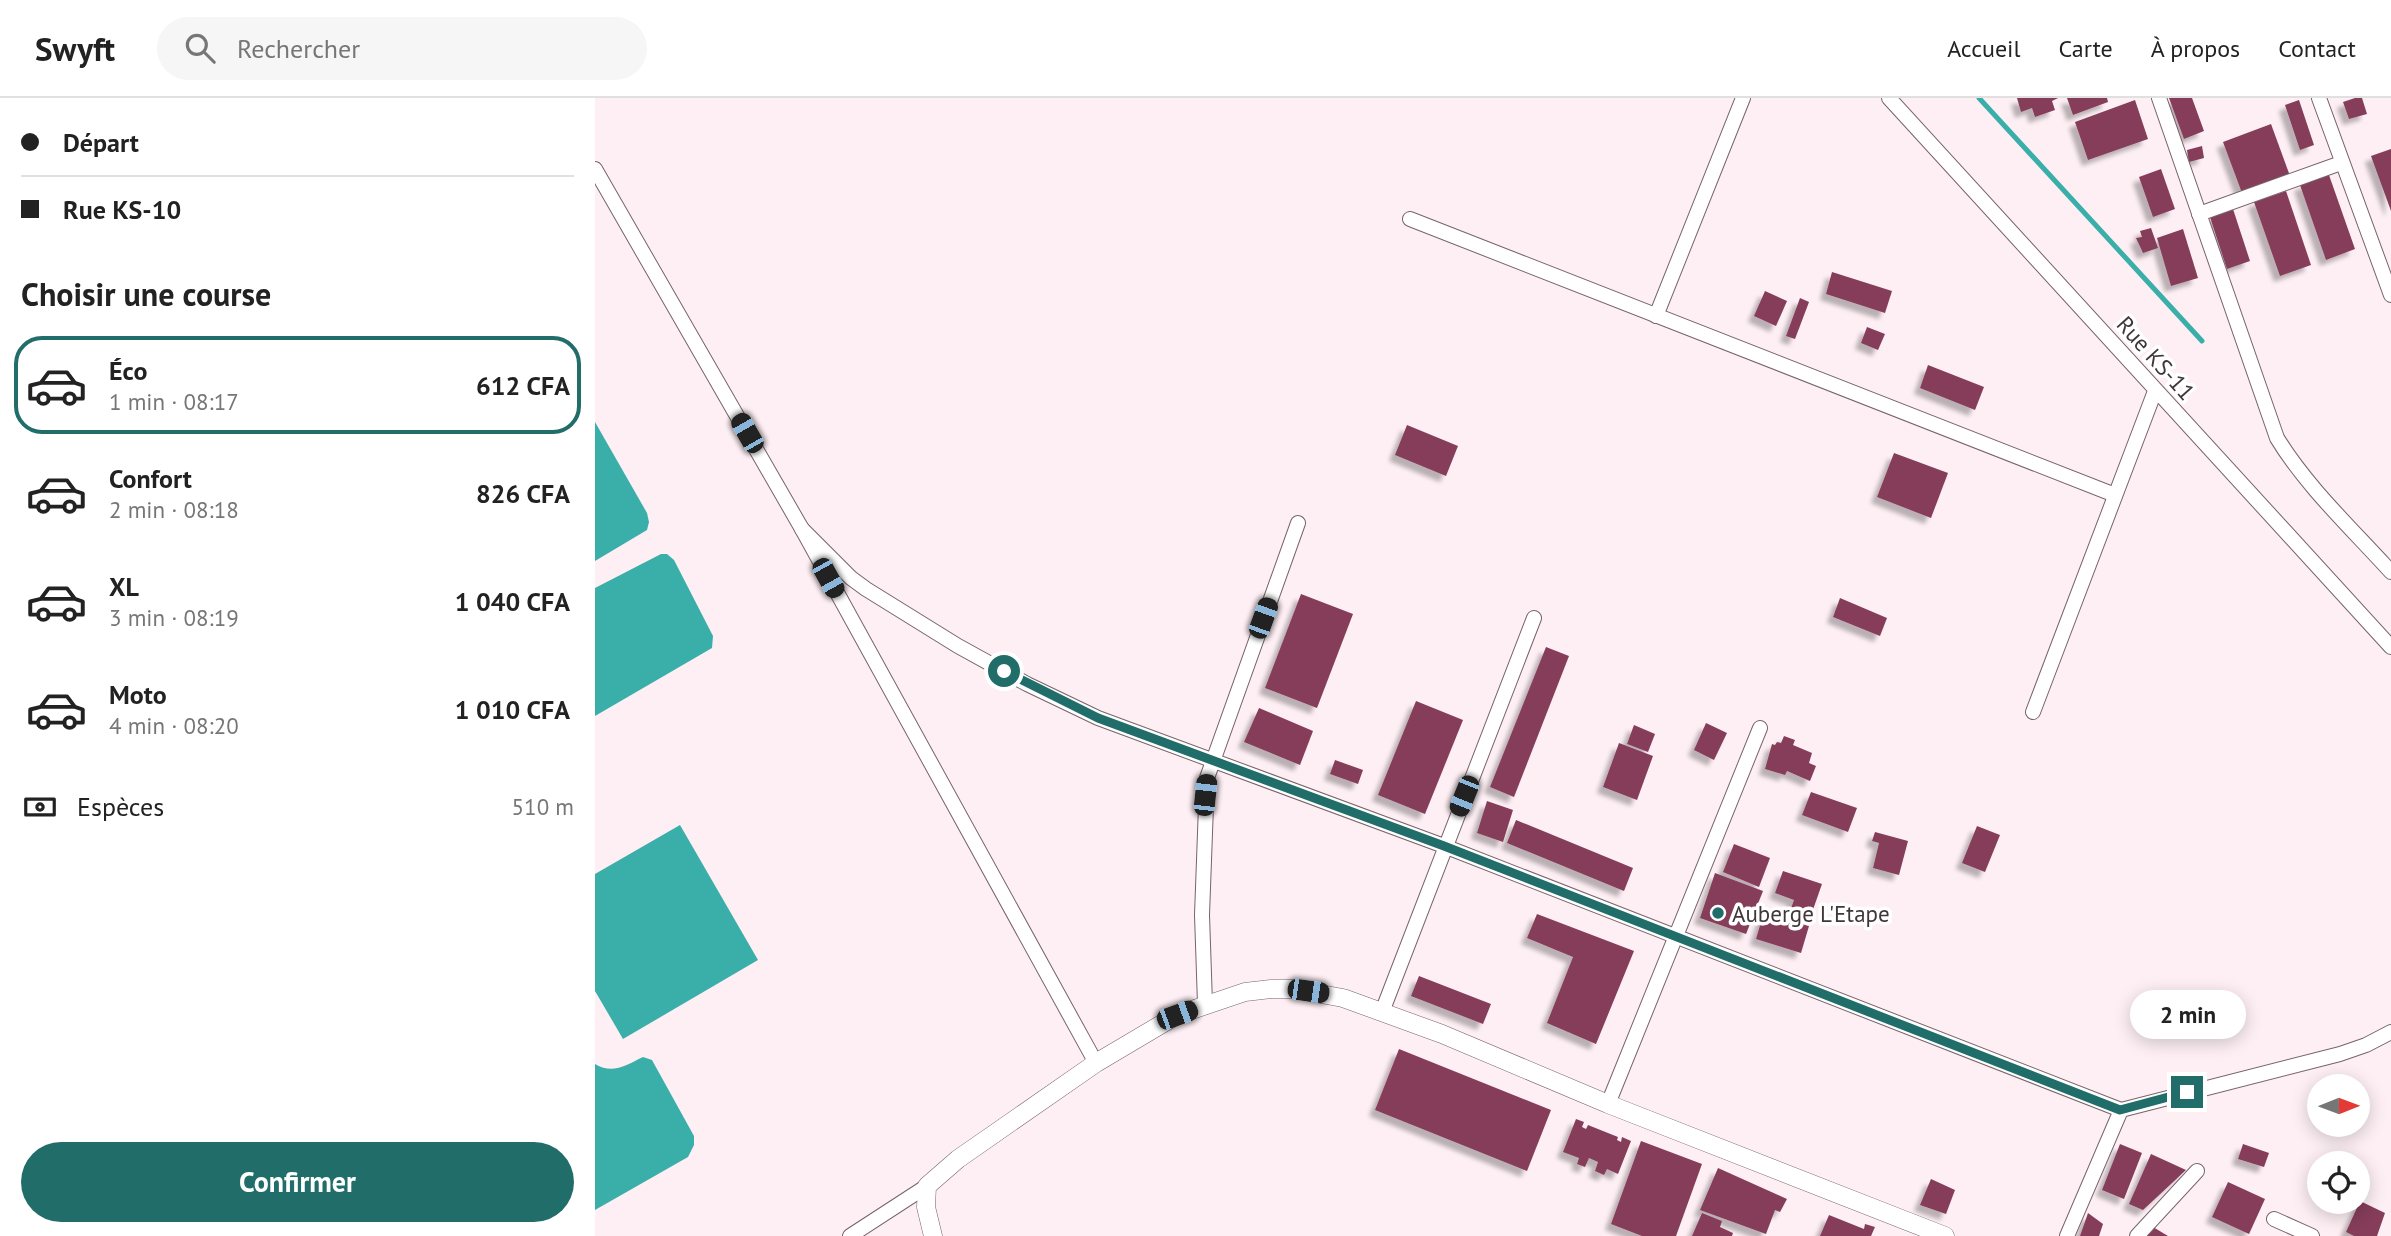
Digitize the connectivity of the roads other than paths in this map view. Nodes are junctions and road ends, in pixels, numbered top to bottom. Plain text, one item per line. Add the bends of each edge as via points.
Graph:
1 (1743, 98) edge
2 (1889, 98) edge
3 (2159, 98) edge
4 (2319, 98) edge
5 (2341, 163) junction
6 (595, 169) edge
7 (2199, 214) junction
8 (1409, 219) dead end
9 (2385, 257) edge
10 (2391, 295) edge
11 (1656, 316) junction
12 (2155, 391) junction
13 (2115, 495) junction
14 (1298, 523) dead end
15 (801, 529) junction
16 (2391, 572) edge
17 (1534, 618) dead end
18 (2391, 647) edge
19 (2033, 712) dead end
20 (1760, 727) dead end
21 (1212, 762) junction
22 (1444, 846) junction
23 (1675, 936) junction
24 (1205, 1004) junction
25 (1382, 1012) junction
26 (2391, 1032) edge
27 (1096, 1063) junction
28 (1608, 1104) junction
29 (2120, 1110) junction
30 (2197, 1171) dead end
31 (927, 1186) junction
32 (2274, 1219) dead end
33 (850, 1236) edge
34 (933, 1236) edge
35 (1945, 1236) edge
36 (2067, 1236) edge
37 (2137, 1236) edge
38 (2312, 1236) edge

1 - 11 street
2 - 12 street, Rue KS-11
3 - 7 street
4 - 5 street
5 - 7 street
5 - 9 street
6 - 15 street
7 - 16 street via 2277,438 2306,478
8 - 11 street
9 - 10 street
11 - 13 street
12 - 13 street
12 - 18 street, Rue KS-11
13 - 19 street
14 - 21 street
15 - 21 street via 851,578 958,646 1098,718
15 - 27 street
17 - 22 street
20 - 23 street
21 - 22 street
21 - 24 street via 1205,795 1202,888
22 - 23 street
22 - 25 street
23 - 28 street
23 - 29 street
24 - 25 street via 1259,989 1293,989 1343,998
24 - 27 street via 1177,1015
25 - 28 street
26 - 29 street via 2340,1054
27 - 31 street via 958,1159
28 - 35 street
29 - 36 street
30 - 37 street
31 - 33 street
31 - 34 street
32 - 38 street

